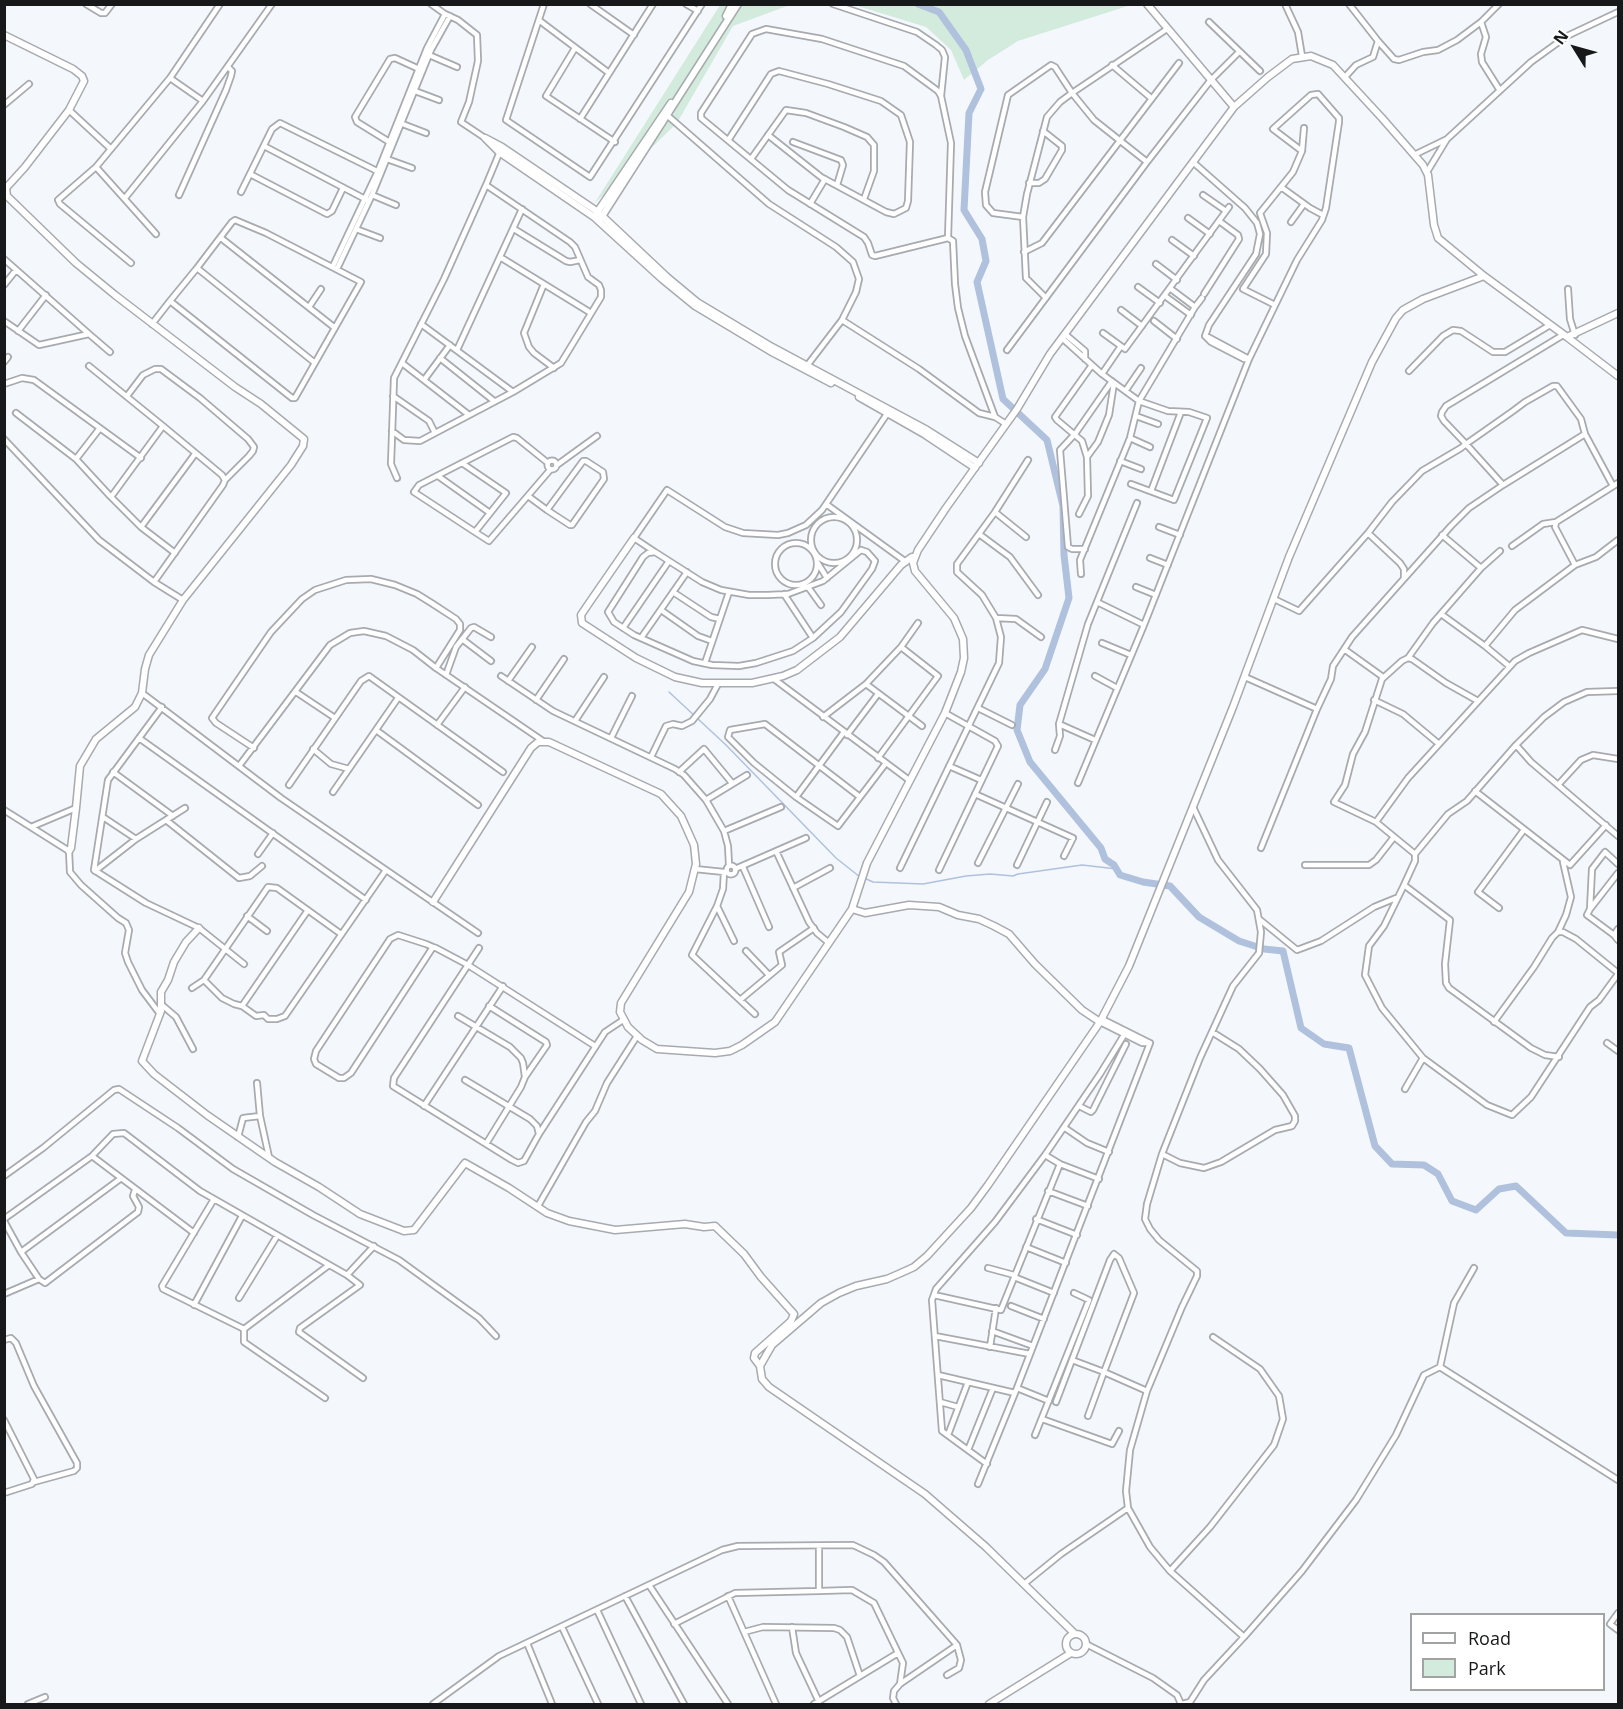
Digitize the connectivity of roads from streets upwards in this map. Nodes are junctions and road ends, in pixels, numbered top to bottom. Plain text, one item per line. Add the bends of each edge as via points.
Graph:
1 (86, 4) edge
2 (112, 4) edge
3 (220, 4) edge
4 (272, 4) edge
5 (431, 4) edge
6 (544, 4) edge
7 (590, 4) edge
8 (653, 4) edge
9 (686, 4) edge
10 (702, 4) edge
11 (732, 4) edge
12 (738, 4) edge
13 (833, 4) edge
14 (1147, 4) edge
15 (1349, 4) edge
16 (1500, 4) edge
17 (1287, 5) edge
18 (698, 11) junction
19 (1618, 12) edge
20 (448, 15) junction
21 (540, 21) junction
22 (1209, 22) dead end
23 (1480, 22) junction
24 (1167, 29) junction
25 (4, 35) edge
26 (634, 35) junction
27 (1378, 41) junction
28 (575, 48) junction
29 (1239, 52) junction
30 (429, 55) junction
31 (1302, 56) junction
32 (1179, 63) dead end
33 (1112, 65) junction
34 (228, 67) junction
35 (457, 67) dead end
36 (421, 70) junction
37 (1260, 71) dead end
38 (609, 73) junction
39 (1345, 77) junction
40 (170, 78) junction
41 (1210, 81) junction
42 (29, 84) dead end
43 (1499, 89) junction
44 (416, 91) junction
45 (1072, 93) junction
46 (941, 96) junction
47 (1151, 98) junction
48 (440, 100) dead end
49 (203, 101) junction
50 (4, 105) edge
51 (1234, 107) junction
52 (69, 110) junction
53 (668, 116) junction
54 (580, 119) junction
55 (400, 123) junction
56 (1304, 128) dead end
57 (1043, 131) junction
58 (426, 133) dead end
59 (768, 135) junction
60 (485, 138) joint
61 (729, 139) junction
62 (1447, 139) junction
63 (1119, 141) junction
64 (615, 142) junction
65 (793, 142) dead end
66 (392, 143) junction
67 (264, 146) junction
68 (111, 149) junction
69 (501, 149) junction
70 (1302, 151) junction
71 (1414, 155) junction
72 (387, 159) junction
73 (752, 159) junction
74 (1147, 162) junction
75 (1194, 163) junction
76 (96, 167) junction
77 (412, 168) dead end
78 (379, 172) junction
79 (1427, 172) junction
80 (250, 174) junction
81 (825, 179) junction
82 (1029, 183) junction
83 (486, 185) junction
84 (837, 185) junction
85 (1281, 187) junction
86 (343, 188) junction
87 (5, 192) edge
88 (241, 192) dead end
89 (178, 195) dead end
90 (372, 195) junction
91 (1203, 195) dead end
92 (125, 198) junction
93 (864, 198) junction
94 (367, 200) junction
95 (810, 204) junction
96 (1304, 204) junction
97 (396, 205) dead end
98 (522, 209) junction
99 (1323, 215) junction
100 (598, 216) junction
101 (1023, 218) junction
102 (1188, 218) dead end
103 (1219, 221) junction
104 (1291, 222) dead end
105 (356, 228) junction
106 (514, 229) junction
107 (156, 234) dead end
108 (1210, 234) junction
109 (221, 238) junction
110 (380, 238) dead end
111 (948, 238) junction
112 (1172, 240) dead end
113 (1024, 252) junction
114 (1194, 256) junction
115 (500, 257) junction
116 (4, 259) edge
117 (580, 260) junction
118 (131, 263) dead end
119 (1156, 264) dead end
120 (197, 268) junction
121 (335, 268) junction
122 (16, 270) junction
123 (1484, 276) junction
124 (1177, 280) junction
125 (544, 284) junction
126 (4, 285) edge
127 (1138, 287) dead end
128 (321, 288) dead end
129 (1171, 289) junction
130 (1568, 289) dead end
131 (46, 295) junction
132 (1165, 296) junction
133 (1046, 298) junction
134 (170, 301) junction
135 (1160, 303) junction
136 (1275, 305) junction
137 (309, 307) junction
138 (1195, 307) junction
139 (1121, 310) dead end
140 (1618, 313) edge
141 (591, 314) junction
142 (1191, 315) junction
143 (842, 320) junction
144 (4, 321) edge
145 (1154, 321) dead end
146 (152, 324) junction
147 (421, 324) junction
148 (1551, 325) junction
149 (1142, 326) junction
150 (335, 328) junction
151 (18, 331) junction
152 (1103, 333) dead end
153 (89, 334) junction
154 (1575, 335) junction
155 (1063, 336) junction
156 (1565, 336) junction
157 (1177, 339) junction
158 (450, 345) junction
159 (1121, 346) junction
160 (457, 350) junction
161 (1007, 350) dead end
162 (110, 352) dead end
163 (440, 358) junction
164 (1249, 359) junction
165 (315, 363) junction
166 (402, 363) junction
167 (1092, 365) junction
168 (89, 366) dead end
169 (805, 367) junction
170 (554, 368) junction
171 (1141, 369) dead end
172 (1409, 371) dead end
173 (1102, 374) junction
174 (1618, 376) edge
175 (424, 380) junction
176 (1113, 382) junction
177 (4, 384) edge
178 (1126, 390) junction
179 (513, 392) junction
180 (127, 396) junction
181 (393, 396) junction
182 (494, 401) junction
183 (1139, 401) junction
184 (889, 411) junction
185 (1181, 412) junction
186 (16, 413) dead end
187 (469, 414) junction
188 (1136, 416) junction
189 (995, 417) junction
190 (1006, 424) junction
191 (1158, 424) dead end
192 (163, 426) junction
193 (100, 428) junction
194 (392, 431) junction
195 (435, 433) junction
196 (1075, 434) junction
197 (1585, 434) junction
198 (597, 436) dead end
199 (1130, 438) junction
200 (4, 439) edge
201 (1466, 444) junction
202 (1149, 447) dead end
203 (195, 454) junction
204 (1087, 457) junction
205 (141, 458) junction
206 (76, 459) junction
207 (1028, 460) dead end
208 (1120, 461) junction
209 (462, 463) junction
210 (548, 463) junction
211 (557, 465) junction
212 (977, 466) junction
213 (1140, 469) dead end
214 (550, 470) junction
215 (438, 476) junction
216 (397, 478) dead end
217 (225, 480) junction
218 (1131, 484) dead end
219 (1503, 485) junction
220 (1616, 485) edge
221 (1151, 491) junction
222 (528, 496) junction
223 (111, 497) junction
224 (1137, 503) dead end
225 (826, 504) junction
226 (547, 510) junction
227 (995, 512) junction
228 (490, 513) junction
229 (1079, 514) dead end
230 (1556, 522) junction
231 (141, 526) junction
232 (1159, 527) dead end
233 (475, 532) junction
234 (1368, 533) junction
235 (979, 534) junction
236 (1180, 535) junction
237 (1442, 535) junction
238 (1026, 537) dead end
239 (634, 538) junction
240 (1618, 540) edge
241 (1512, 546) dead end
242 (1085, 549) junction
243 (1500, 551) dead end
244 (655, 552) junction
245 (175, 553) junction
246 (915, 557) junction
247 (1150, 558) dead end
248 (823, 560) junction
249 (669, 561) junction
250 (841, 561) junction
251 (817, 562) junction
252 (907, 562) junction
253 (1168, 565) junction
254 (1575, 566) junction
255 (831, 567) junction
256 (1481, 568) junction
257 (914, 569) junction
258 (687, 572) junction
259 (823, 572) junction
260 (835, 573) junction
261 (1081, 574) dead end
262 (812, 578) junction
263 (827, 578) junction
264 (1404, 578) junction
265 (154, 582) junction
266 (808, 587) junction
267 (1136, 587) dead end
268 (673, 592) junction
269 (729, 592) junction
270 (784, 594) junction
271 (1038, 595) dead end
272 (1156, 595) junction
273 (1274, 599) junction
274 (183, 600) junction
275 (1097, 602) junction
276 (820, 604) dead end
277 (661, 610) junction
278 (1441, 614) junction
279 (996, 618) junction
280 (720, 619) junction
281 (918, 623) dead end
282 (1144, 625) junction
283 (622, 628) junction
284 (491, 637) dead end
285 (1041, 637) dead end
286 (641, 638) junction
287 (813, 638) junction
288 (462, 639) junction
289 (1618, 639) edge
290 (712, 641) junction
291 (1102, 643) dead end
292 (902, 646) junction
293 (1485, 646) junction
294 (532, 647) dead end
295 (1344, 650) junction
296 (1131, 656) junction
297 (1407, 658) junction
298 (564, 659) dead end
299 (491, 661) dead end
300 (705, 663) junction
301 (1509, 666) junction
302 (436, 668) junction
303 (446, 675) junction
304 (501, 676) dead end
305 (1095, 676) dead end
306 (1383, 676) junction
307 (604, 677) dead end
308 (1245, 677) junction
309 (774, 679) junction
310 (508, 681) junction
311 (718, 684) junction
312 (866, 684) junction
313 (465, 687) junction
314 (1117, 688) junction
315 (1618, 691) edge
316 (296, 692) junction
317 (142, 693) junction
318 (878, 694) junction
319 (632, 696) dead end
320 (398, 698) junction
321 (536, 700) junction
322 (1374, 700) junction
323 (1478, 702) junction
324 (162, 707) junction
325 (978, 708) junction
326 (1317, 709) junction
327 (945, 713) junction
328 (823, 717) junction
329 (908, 717) junction
330 (335, 718) junction
331 (575, 721) junction
332 (1059, 724) junction
333 (437, 725) junction
334 (1012, 725) dead end
335 (922, 726) dead end
336 (968, 728) junction
337 (376, 730) junction
338 (846, 734) junction
339 (139, 738) junction
340 (610, 738) junction
341 (1095, 740) junction
342 (543, 741) junction
343 (1439, 744) junction
344 (1516, 745) junction
345 (254, 748) junction
346 (313, 749) junction
347 (1055, 750) dead end
348 (651, 757) junction
349 (878, 758) junction
350 (1618, 759) edge
351 (886, 763) junction
352 (820, 765) junction
353 (239, 766) junction
354 (950, 766) junction
355 (349, 769) junction
356 (113, 772) junction
357 (503, 772) dead end
358 (679, 772) junction
359 (747, 775) dead end
360 (909, 780) junction
361 (981, 780) junction
362 (732, 783) junction
363 (1078, 783) dead end
364 (1018, 784) dead end
365 (289, 785) dead end
366 (1558, 785) junction
367 (333, 792) dead end
368 (1475, 792) junction
369 (975, 794) junction
370 (796, 797) junction
371 (860, 797) junction
372 (706, 800) junction
373 (1047, 802) dead end
374 (478, 805) dead end
375 (781, 807) dead end
376 (1193, 807) junction
377 (76, 808) junction
378 (185, 808) dead end
379 (1005, 808) junction
380 (4, 810) edge
381 (173, 816) junction
382 (103, 817) junction
383 (166, 820) junction
384 (1037, 822) junction
385 (1376, 822) junction
386 (1606, 825) junction
387 (31, 827) junction
388 (724, 831) junction
389 (1523, 831) junction
390 (273, 833) junction
391 (1618, 836) edge
392 (1394, 837) junction
393 (806, 838) dead end
394 (136, 839) junction
395 (1261, 848) dead end
396 (69, 850) junction
397 (776, 851) junction
398 (258, 854) dead end
399 (1415, 854) junction
400 (1064, 856) dead end
401 (1563, 862) junction
402 (978, 863) dead end
403 (1305, 864) dead end
404 (1618, 864) edge
405 (729, 865) junction
406 (1017, 865) dead end
407 (262, 866) dead end
408 (743, 867) junction
409 (830, 868) dead end
410 (900, 868) dead end
411 (695, 869) junction
412 (95, 870) junction
413 (386, 870) junction
414 (735, 870) junction
415 (939, 870) dead end
416 (725, 872) junction
417 (1618, 873) edge
418 (1404, 885) junction
419 (793, 888) junction
420 (1590, 894) junction
421 (1600, 897) junction
422 (1396, 898) junction
423 (366, 900) junction
424 (433, 902) junction
425 (717, 906) junction
426 (1499, 908) dead end
427 (852, 909) junction
428 (1590, 909) junction
429 (308, 910) junction
430 (247, 916) junction
431 (1259, 919) junction
432 (769, 927) dead end
433 (199, 928) junction
434 (814, 928) junction
435 (1618, 929) edge
436 (267, 931) dead end
437 (1558, 932) junction
438 (478, 933) dead end
439 (341, 934) junction
440 (1614, 935) junction
441 (1618, 940) edge
442 (734, 942) dead end
443 (829, 943) junction
444 (433, 947) junction
445 (479, 948) dead end
446 (226, 949) junction
447 (746, 951) dead end
448 (244, 964) dead end
449 (468, 965) junction
450 (1618, 974) edge
451 (769, 975) junction
452 (204, 980) junction
453 (502, 986) junction
454 (192, 988) dead end
455 (740, 1000) junction
456 (162, 1005) junction
457 (242, 1006) junction
458 (489, 1006) junction
459 (160, 1014) junction
460 (755, 1014) dead end
461 (458, 1016) dead end
462 (622, 1020) junction
463 (1101, 1021) junction
464 (1494, 1022) junction
465 (475, 1026) junction
466 (1212, 1032) junction
467 (1124, 1035) junction
468 (637, 1036) junction
469 (1150, 1043) junction
470 (1607, 1043) dead end
471 (1126, 1044) dead end
472 (595, 1046) junction
473 (193, 1049) dead end
474 (1618, 1051) edge
475 (1423, 1058) junction
476 (1559, 1058) junction
477 (1100, 1074) junction
478 (525, 1077) junction
479 (1108, 1079) junction
480 (465, 1080) dead end
481 (257, 1083) dead end
482 (1405, 1089) dead end
483 (424, 1106) junction
484 (509, 1106) junction
485 (1079, 1106) junction
486 (260, 1116) junction
487 (1065, 1128) junction
488 (539, 1134) junction
489 (238, 1137) junction
490 (486, 1144) junction
491 (1109, 1152) junction
492 (1162, 1154) junction
493 (1046, 1155) junction
494 (92, 1156) junction
495 (269, 1157) junction
496 (1060, 1164) junction
497 (4, 1176) edge
498 (120, 1179) junction
499 (1099, 1179) junction
500 (135, 1190) junction
501 (1048, 1191) junction
502 (214, 1199) junction
503 (538, 1206) junction
504 (1088, 1206) junction
505 (242, 1216) junction
506 (1036, 1219) junction
507 (4, 1220) edge
508 (194, 1233) junction
509 (1077, 1235) junction
510 (277, 1236) junction
511 (374, 1246) junction
512 (1026, 1247) junction
513 (21, 1252) junction
514 (1066, 1263) junction
515 (328, 1265) junction
516 (988, 1268) dead end
517 (1474, 1268) dead end
518 (347, 1275) junction
519 (1014, 1276) junction
520 (39, 1279) junction
521 (1054, 1293) junction
522 (1074, 1293) dead end
523 (4, 1294) edge
524 (934, 1296) junction
525 (239, 1298) dead end
526 (194, 1305) junction
527 (1011, 1306) dead end
528 (996, 1308) junction
529 (1044, 1319) junction
530 (244, 1329) junction
531 (992, 1331) junction
532 (496, 1335) dead end
533 (935, 1336) junction
534 (1214, 1337) dead end
535 (4, 1340) edge
536 (1033, 1346) junction
537 (990, 1347) junction
538 (1030, 1354) junction
539 (1072, 1360) junction
540 (760, 1366) junction
541 (1440, 1367) junction
542 (1104, 1372) junction
543 (938, 1375) junction
544 (363, 1378) dead end
545 (968, 1382) junction
546 (993, 1388) junction
547 (1016, 1390) junction
548 (1147, 1391) junction
549 (325, 1398) dead end
550 (1049, 1401) junction
551 (940, 1402) junction
552 (1056, 1402) dead end
553 (958, 1407) junction
554 (1088, 1416) dead end
555 (1042, 1419) junction
556 (4, 1420) edge
557 (1119, 1431) dead end
558 (948, 1435) junction
559 (1035, 1435) dead end
560 (968, 1450) junction
561 (987, 1464) junction
562 (1618, 1480) edge
563 (34, 1482) junction
564 (978, 1484) dead end
565 (4, 1493) edge
566 (1128, 1508) junction
567 (819, 1546) junction
568 (1170, 1571) junction
569 (1024, 1584) junction
570 (649, 1585) junction
571 (819, 1591) junction
572 (625, 1596) junction
573 (728, 1596) junction
574 (597, 1610) junction
575 (1618, 1613) edge
576 (674, 1624) junction
577 (562, 1627) junction
578 (792, 1628) junction
579 (1618, 1630) edge
580 (744, 1632) junction
581 (1075, 1634) junction
582 (1244, 1637) junction
583 (527, 1643) junction
584 (1086, 1644) junction
585 (957, 1645) junction
586 (898, 1653) junction
587 (1071, 1653) junction
588 (903, 1663) junction
589 (947, 1675) dead end
590 (860, 1676) junction
591 (911, 1677) junction
592 (900, 1684) junction
593 (45, 1697) dead end
594 (817, 1703) edge
595 (28, 1704) edge
596 (434, 1704) edge
597 (552, 1704) edge
598 (598, 1704) edge
599 (641, 1704) edge
600 (684, 1704) edge
601 (728, 1704) edge
602 (776, 1704) edge
603 (896, 1704) edge
604 (989, 1704) edge
605 (1182, 1704) edge

1 - 2 street via 105,13
3 - 40 street
4 - 34 street
5 - 20 street
6 - 21 street
7 - 26 street
8 - 26 street
9 - 18 street
10 - 18 street
11 - 100 street
12 - 53 street
13 - 46 street via 917,32 942,50 945,57
14 - 24 street
15 - 27 street
16 - 23 street
17 - 31 street
18 - 64 street
19 - 43 street via 1567,36
20 - 30 street
20 - 36 street via 427,48
20 - 60 street via 477,35 478,61 461,122
21 - 28 street
21 - 64 street via 506,120 590,177
22 - 29 street
23 - 27 street via 1438,50 1406,59 1394,59
23 - 43 street via 1486,37 1482,62
24 - 33 street
24 - 41 street
25 - 52 street via 82,76 83,85
26 - 38 street
27 - 39 street via 1373,57 1356,65
28 - 38 street
28 - 54 street via 546,96
29 - 37 street
29 - 41 street
30 - 35 street
30 - 36 street
31 - 39 street via 1324,60
31 - 51 street via 1286,63
32 - 47 street
33 - 45 street
33 - 47 street
34 - 49 street
34 - 89 street via 232,71 226,90
36 - 44 street
36 - 55 street
36 - 66 street via 390,59 356,114 357,122
38 - 54 street
39 - 71 street
40 - 49 street
40 - 68 street
41 - 51 street
41 - 74 street
42 - 50 street
43 - 62 street
44 - 48 street
44 - 55 street
45 - 57 street via 1053,109
45 - 63 street via 1094,120
45 - 101 street via 1051,65 1008,95 985,201 993,213
46 - 61 street via 896,63 822,39 766,29 748,39 701,113 703,120
46 - 111 street via 951,143
47 - 63 street
49 - 92 street
51 - 75 street
52 - 68 street
52 - 87 street
53 - 100 street
53 - 143 street via 769,204 853,262 858,286
54 - 64 street
55 - 58 street
55 - 66 street
56 - 70 street
57 - 82 street
57 - 82 street via 1062,150 1045,178
59 - 73 street
59 - 81 street
59 - 93 street via 783,113 790,110 867,137 874,145 875,163
60 - 69 street
61 - 73 street
61 - 93 street via 771,74 779,71 881,101 901,115 910,142 907,205 904,211 894,214
62 - 71 street
62 - 79 street
63 - 74 street
63 - 113 street via 1042,243
65 - 84 street via 841,160
66 - 72 street
66 - 78 street
67 - 78 street via 272,129 280,123
67 - 80 street
67 - 86 street
68 - 76 street
69 - 83 street
69 - 100 street
70 - 85 street
70 - 99 street via 1273,129 1311,95 1318,94 1339,118
71 - 79 street
72 - 77 street
72 - 78 street
73 - 95 street
74 - 133 street
75 - 155 street
75 - 164 street via 1252,215 1260,234 1256,254 1205,336
76 - 92 street
76 - 118 street via 58,200
78 - 90 street
78 - 94 street
79 - 123 street via 1438,238
80 - 86 street via 327,214
80 - 88 street
81 - 84 street
81 - 95 street
82 - 101 street
83 - 98 street
83 - 147 street
84 - 93 street
85 - 96 street
85 - 136 street via 1260,213 1267,233 1266,254 1243,289
86 - 94 street
87 - 146 street via 76,263
90 - 94 street
90 - 97 street
91 - 103 street via 1227,209
92 - 107 street
94 - 105 street
94 - 121 street
95 - 111 street via 864,237 875,256
96 - 99 street
96 - 104 street
98 - 106 street
98 - 117 street via 570,242
99 - 136 street
100 - 169 street via 695,306
101 - 113 street
102 - 108 street
103 - 108 street
103 - 138 street via 1239,239
105 - 110 street
105 - 121 street
106 - 115 street
106 - 117 street via 566,261
108 - 114 street
109 - 120 street
109 - 121 street via 238,220
109 - 137 street
111 - 189 street via 953,241 955,284 965,336
112 - 114 street
113 - 133 street via 1026,278
114 - 124 street
115 - 125 street
115 - 160 street
116 - 122 street
117 - 141 street via 588,277 601,290
119 - 124 street
120 - 134 street
120 - 165 street
121 - 150 street via 361,283
122 - 126 street
122 - 131 street
123 - 148 street
123 - 273 street via 1410,306 1396,318 1372,362
124 - 129 street
125 - 141 street
125 - 170 street via 524,333 529,347
127 - 135 street
128 - 137 street
129 - 132 street
129 - 138 street
130 - 154 street
131 - 151 street
131 - 153 street
132 - 135 street
132 - 142 street
133 - 161 street
134 - 146 street
134 - 165 street via 292,398 297,396
135 - 149 street
136 - 164 street
137 - 150 street
138 - 142 street
139 - 149 street
140 - 154 street
141 - 170 street
142 - 157 street
143 - 169 street
143 - 189 street via 979,413
144 - 151 street
145 - 157 street
146 - 274 street via 304,440 291,465
147 - 158 street
147 - 166 street
148 - 156 street
148 - 172 street via 1505,352 1493,352 1453,330
149 - 159 street via 1125,349
150 - 165 street
151 - 153 street via 39,345
152 - 159 street
153 - 162 street
154 - 156 street
155 - 167 street via 1085,351 1085,359
155 - 190 street
156 - 174 street
156 - 201 street via 1446,406 1442,412 1444,421
157 - 183 street
158 - 160 street
158 - 163 street
159 - 173 street
160 - 179 street
163 - 175 street
163 - 182 street
164 - 236 street
166 - 175 street
166 - 181 street via 394,378
167 - 173 street
167 - 196 street via 1055,417
168 - 180 street
169 - 184 street
170 - 179 street
171 - 178 street
173 - 176 street
175 - 187 street
176 - 178 street
176 - 196 street
176 - 204 street via 1109,415
177 - 193 street via 22,378 34,380
178 - 183 street
179 - 182 street
180 - 192 street
180 - 217 street via 143,375 161,369 224,418 254,447
181 - 194 street
181 - 195 street via 429,421
182 - 187 street
183 - 185 street
183 - 188 street
184 - 212 street via 927,430
184 - 225 street
185 - 221 street
185 - 221 street via 1207,418 1174,501
186 - 206 street
187 - 195 street
188 - 191 street
188 - 199 street
189 - 190 street
190 - 212 street
192 - 203 street
192 - 205 street
193 - 205 street
193 - 206 street
194 - 195 street via 412,441
194 - 216 street via 391,464
196 - 204 street
196 - 242 street via 1060,448 1068,547
197 - 201 street via 1581,418 1557,386 1553,386
197 - 219 street
197 - 220 street
198 - 211 street
199 - 202 street
199 - 208 street
200 - 265 street via 99,540
201 - 219 street
201 - 234 street via 1422,471
203 - 217 street
203 - 231 street
204 - 229 street via 1088,496
205 - 223 street
206 - 223 street
207 - 227 street
208 - 213 street
208 - 242 street
209 - 210 street via 513,437
209 - 215 street
209 - 228 street via 506,493
210 - 211 street via 554,461
210 - 214 street
211 - 214 street
212 - 246 street
214 - 222 street
215 - 228 street
215 - 233 street via 419,485 414,492
217 - 245 street
218 - 221 street
219 - 237 street via 1469,508
220 - 230 street
222 - 226 street
222 - 233 street via 489,541
223 - 231 street
224 - 275 street
225 - 239 street via 806,525 788,533 759,535 724,527 667,490
225 - 252 street
226 - 226 street via 583,461 603,472 604,479 572,525
227 - 235 street
227 - 238 street
228 - 233 street
230 - 241 street via 1543,524
230 - 254 street
231 - 245 street
232 - 236 street
234 - 264 street via 1400,563
234 - 273 street via 1299,611
235 - 271 street via 1010,557
235 - 279 street via 956,568 986,599
236 - 253 street
237 - 256 street
237 - 264 street
239 - 244 street
239 - 311 street via 581,615 582,623 636,658 675,677
240 - 254 street via 1596,557
242 - 261 street via 1080,560
243 - 256 street
244 - 249 street
244 - 283 street via 643,557 610,606 609,616
245 - 265 street
246 - 252 street
246 - 257 street
247 - 253 street
248 - 250 street
248 - 250 street via 813,549 812,535 820,522 837,518 850,525 856,538 853,552
248 - 255 street
249 - 258 street
249 - 283 street
250 - 255 street
251 - 259 street
251 - 262 street
251 - 262 street via 811,549 799,543 785,545 776,556 775,570 786,583 800,585
252 - 257 street
252 - 309 street via 833,643 797,669
253 - 272 street
254 - 293 street via 1515,610
255 - 260 street
256 - 278 street
257 - 327 street via 954,618 963,639 961,672
258 - 268 street
258 - 269 street
259 - 262 street
259 - 263 street
260 - 263 street
260 - 287 street via 861,550 874,561 841,612
263 - 266 street
264 - 295 street
265 - 274 street
266 - 270 street
266 - 276 street
267 - 272 street
268 - 277 street
268 - 280 street
269 - 270 street via 749,596
269 - 280 street
270 - 287 street
272 - 282 street
273 - 308 street
274 - 317 street via 149,655
275 - 282 street
275 - 332 street
277 - 286 street
277 - 290 street
278 - 293 street
278 - 297 street
279 - 285 street via 1016,620
279 - 325 street via 1001,637 999,663
280 - 290 street
281 - 292 street
282 - 296 street
283 - 286 street
284 - 288 street via 474,627
286 - 300 street
287 - 300 street via 793,651 756,663
288 - 299 street
288 - 303 street
289 - 301 street via 1582,630 1528,652
290 - 300 street
291 - 296 street
292 - 312 street
292 - 329 street via 938,676
293 - 301 street
294 - 310 street
295 - 306 street
295 - 326 street via 1333,666
296 - 314 street
297 - 306 street
297 - 323 street
298 - 321 street
301 - 323 street
302 - 303 street
302 - 316 street via 396,640 358,632 330,645
302 - 345 street via 460,624 434,604 395,585 371,579 346,580 315,590 271,632 212,718
303 - 313 street
304 - 310 street
305 - 314 street
306 - 322 street
307 - 331 street
308 - 326 street
308 - 376 street
309 - 311 street
309 - 328 street
310 - 321 street
311 - 348 street via 695,718 682,726 666,726
312 - 318 street
312 - 328 street
313 - 333 street
313 - 342 street
314 - 341 street
315 - 344 street via 1587,692 1564,702
316 - 330 street
316 - 345 street
317 - 324 street
317 - 377 street via 134,708 96,739 80,765
318 - 329 street
318 - 338 street
319 - 340 street
320 - 330 street via 369,676 361,681
320 - 333 street
320 - 337 street
321 - 331 street
322 - 343 street via 1403,714
322 - 385 street via 1348,776 1334,802
323 - 343 street
324 - 339 street
324 - 353 street
325 - 334 street
325 - 336 street
326 - 395 street
327 - 336 street
327 - 360 street
328 - 338 street
329 - 335 street
329 - 349 street
330 - 346 street
331 - 340 street
332 - 341 street
332 - 347 street
333 - 357 street
336 - 354 street
336 - 361 street via 997,743
337 - 355 street
337 - 374 street
338 - 349 street
338 - 352 street
339 - 356 street
339 - 390 street
340 - 348 street
341 - 363 street
342 - 411 street via 661,794 681,816 691,836
342 - 424 street via 531,748
343 - 385 street
344 - 366 street
344 - 368 street
345 - 353 street
346 - 355 street via 331,764
346 - 365 street
348 - 358 street
349 - 351 street
350 - 366 street via 1593,755 1581,760
351 - 360 street
351 - 371 street
352 - 370 street
352 - 370 street via 765,724 728,732 728,737 754,763
352 - 371 street
353 - 413 street
354 - 361 street
354 - 410 street
355 - 367 street
356 - 381 street
356 - 382 street via 108,780
358 - 362 street via 704,749
358 - 372 street
359 - 362 street
360 - 427 street via 863,872
361 - 369 street
362 - 372 street
364 - 379 street
366 - 386 street
368 - 389 street
368 - 399 street via 1448,814
369 - 379 street
369 - 415 street
370 - 371 street via 837,827
372 - 388 street
373 - 384 street
375 - 388 street
376 - 431 street via 1218,860 1257,910
376 - 463 street via 1129,966
377 - 387 street
377 - 396 street
378 - 381 street
379 - 384 street
379 - 402 street
380 - 387 street
381 - 383 street
382 - 394 street
382 - 412 street
383 - 394 street
383 - 407 street via 239,878 250,876
384 - 400 street via 1073,838
384 - 406 street
385 - 392 street
386 - 391 street
386 - 401 street via 1573,864
387 - 396 street
388 - 405 street
389 - 401 street
389 - 426 street via 1480,888 1480,894
390 - 398 street
390 - 423 street
392 - 399 street
392 - 403 street via 1369,865
393 - 397 street
394 - 412 street
396 - 459 street via 70,872 128,927 126,958
397 - 408 street
397 - 419 street
399 - 418 street
401 - 437 street via 1570,897
404 - 420 street via 1605,852 1590,872
405 - 414 street
405 - 416 street
408 - 414 street
408 - 432 street
409 - 419 street
411 - 416 street
411 - 462 street via 683,905 625,994
412 - 433 street via 146,903
413 - 423 street
413 - 424 street
414 - 416 street via 732,874
416 - 425 street
417 - 421 street
418 - 422 street
418 - 464 street via 1450,920 1446,983
419 - 434 street
420 - 421 street
420 - 428 street
421 - 428 street
422 - 431 street via 1298,950
422 - 475 street via 1384,926 1369,946 1365,975 1382,1008
423 - 439 street
424 - 438 street
425 - 442 street
425 - 455 street via 692,956
427 - 443 street
427 - 463 street via 865,913 909,905 939,907 979,919 1009,934 1082,1010
428 - 440 street via 1587,915
429 - 430 street via 273,886 265,890
429 - 439 street
429 - 457 street
430 - 436 street
430 - 446 street
431 - 466 street via 1259,953 1233,986
433 - 446 street
433 - 456 street via 174,962 161,992
434 - 443 street
434 - 451 street via 779,952 782,965
435 - 440 street
437 - 450 street via 1576,939
437 - 464 street
439 - 457 street via 285,1016 256,1016
440 - 441 street
443 - 468 street via 775,1022 730,1051 667,1051
444 - 444 street via 393,936 316,1051 316,1064 339,1078 351,1073
444 - 449 street
445 - 449 street
446 - 448 street
446 - 452 street
447 - 451 street
449 - 453 street
449 - 483 street via 394,1078 396,1089
450 - 476 street via 1590,1007
451 - 455 street
452 - 454 street
452 - 457 street via 222,998
453 - 458 street
453 - 472 street
455 - 460 street
456 - 459 street
456 - 473 street via 176,1017
458 - 465 street
458 - 478 street via 546,1042
459 - 489 street via 143,1064
461 - 465 street
462 - 468 street
462 - 472 street via 605,1032
463 - 467 street
463 - 469 street
463 - 540 street via 971,1208 927,1256 903,1272 856,1286 821,1303 772,1345
464 - 476 street via 1536,1051
465 - 478 street via 516,1052
465 - 483 street
466 - 492 street
466 - 492 street via 1239,1048 1260,1069 1283,1095 1295,1122 1204,1168
467 - 469 street
467 - 477 street
468 - 503 street
469 - 491 street
470 - 474 street
471 - 479 street
472 - 488 street
475 - 476 street via 1487,1105 1512,1115 1531,1097
475 - 482 street
477 - 479 street
477 - 485 street
478 - 484 street
479 - 485 street via 1091,1112
480 - 484 street
481 - 486 street
483 - 490 street
484 - 488 street via 534,1122
484 - 490 street
485 - 487 street
486 - 489 street via 243,1118
486 - 495 street
487 - 491 street
487 - 493 street
488 - 490 street via 521,1163
489 - 495 street
491 - 499 street
492 - 548 street via 1150,1187 1145,1219 1159,1240 1197,1271 1197,1276
493 - 496 street
493 - 524 street
494 - 498 street
494 - 502 street via 113,1134 124,1133
494 - 507 street
495 - 503 street via 360,1214 409,1232 465,1163
496 - 499 street
496 - 501 street
497 - 511 street via 119,1089 232,1169
498 - 500 street
498 - 513 street
499 - 504 street
500 - 508 street
500 - 520 street via 138,1212 45,1283
501 - 504 street
501 - 506 street
502 - 505 street
502 - 508 street
503 - 540 street via 569,1221 615,1230 685,1224 715,1226 794,1314 755,1353
504 - 509 street
505 - 510 street
505 - 526 street
506 - 509 street
506 - 512 street
507 - 513 street
508 - 526 street via 162,1286
509 - 514 street
510 - 515 street
510 - 525 street
511 - 518 street
511 - 532 street via 479,1318
512 - 514 street
512 - 519 street
513 - 520 street
514 - 521 street
515 - 518 street
515 - 530 street
516 - 519 street
517 - 541 street via 1454,1303
518 - 544 street via 360,1285 299,1332
519 - 521 street
519 - 528 street via 1001,1310
520 - 523 street
521 - 529 street
522 - 550 street via 1089,1300
524 - 528 street
524 - 533 street
526 - 530 street
527 - 529 street
528 - 531 street
529 - 536 street
530 - 549 street via 244,1342
531 - 536 street
531 - 537 street
533 - 537 street
533 - 543 street
534 - 568 street via 1260,1369 1280,1396 1283,1419 1274,1445
535 - 563 street via 11,1338 16,1343 34,1386 77,1463 75,1471
536 - 538 street
537 - 538 street
538 - 547 street
539 - 542 street
539 - 542 street via 1114,1254 1134,1293
539 - 552 street
540 - 569 street via 769,1387 926,1494
541 - 562 street
541 - 582 street via 1424,1375 1396,1435 1356,1500 1302,1571
542 - 548 street
542 - 554 street
543 - 545 street
543 - 551 street
545 - 546 street
545 - 553 street
546 - 547 street
546 - 560 street
547 - 550 street
547 - 561 street
548 - 566 street via 1130,1450
550 - 555 street
551 - 553 street
551 - 558 street via 942,1431
553 - 558 street
555 - 557 street via 1112,1444
555 - 559 street
556 - 563 street
558 - 560 street
560 - 561 street
561 - 564 street
563 - 565 street
566 - 568 street via 1150,1547
566 - 569 street
567 - 570 street via 728,1547
567 - 571 street
567 - 585 street via 853,1545 874,1554
568 - 582 street
569 - 581 street
570 - 572 street
570 - 576 street
571 - 573 street via 740,1592
571 - 586 street via 852,1590 874,1603
572 - 574 street
572 - 600 street
573 - 576 street
573 - 580 street
574 - 577 street
574 - 599 street
575 - 579 street via 1610,1624
576 - 601 street
577 - 583 street
577 - 598 street
578 - 580 street via 763,1627
578 - 590 street via 834,1628 844,1633
578 - 594 street via 796,1653
580 - 602 street
581 - 584 street via 1081,1635
581 - 587 street via 1066,1642
582 - 605 street via 1204,1680 1190,1702
583 - 596 street via 499,1656
583 - 597 street
584 - 587 street via 1081,1652
584 - 605 street via 1153,1678 1177,1695
585 - 589 street via 959,1668
585 - 591 street
586 - 588 street
586 - 590 street
587 - 604 street
588 - 591 street
588 - 592 street
590 - 594 street
591 - 592 street
592 - 603 street via 894,1691
593 - 595 street

